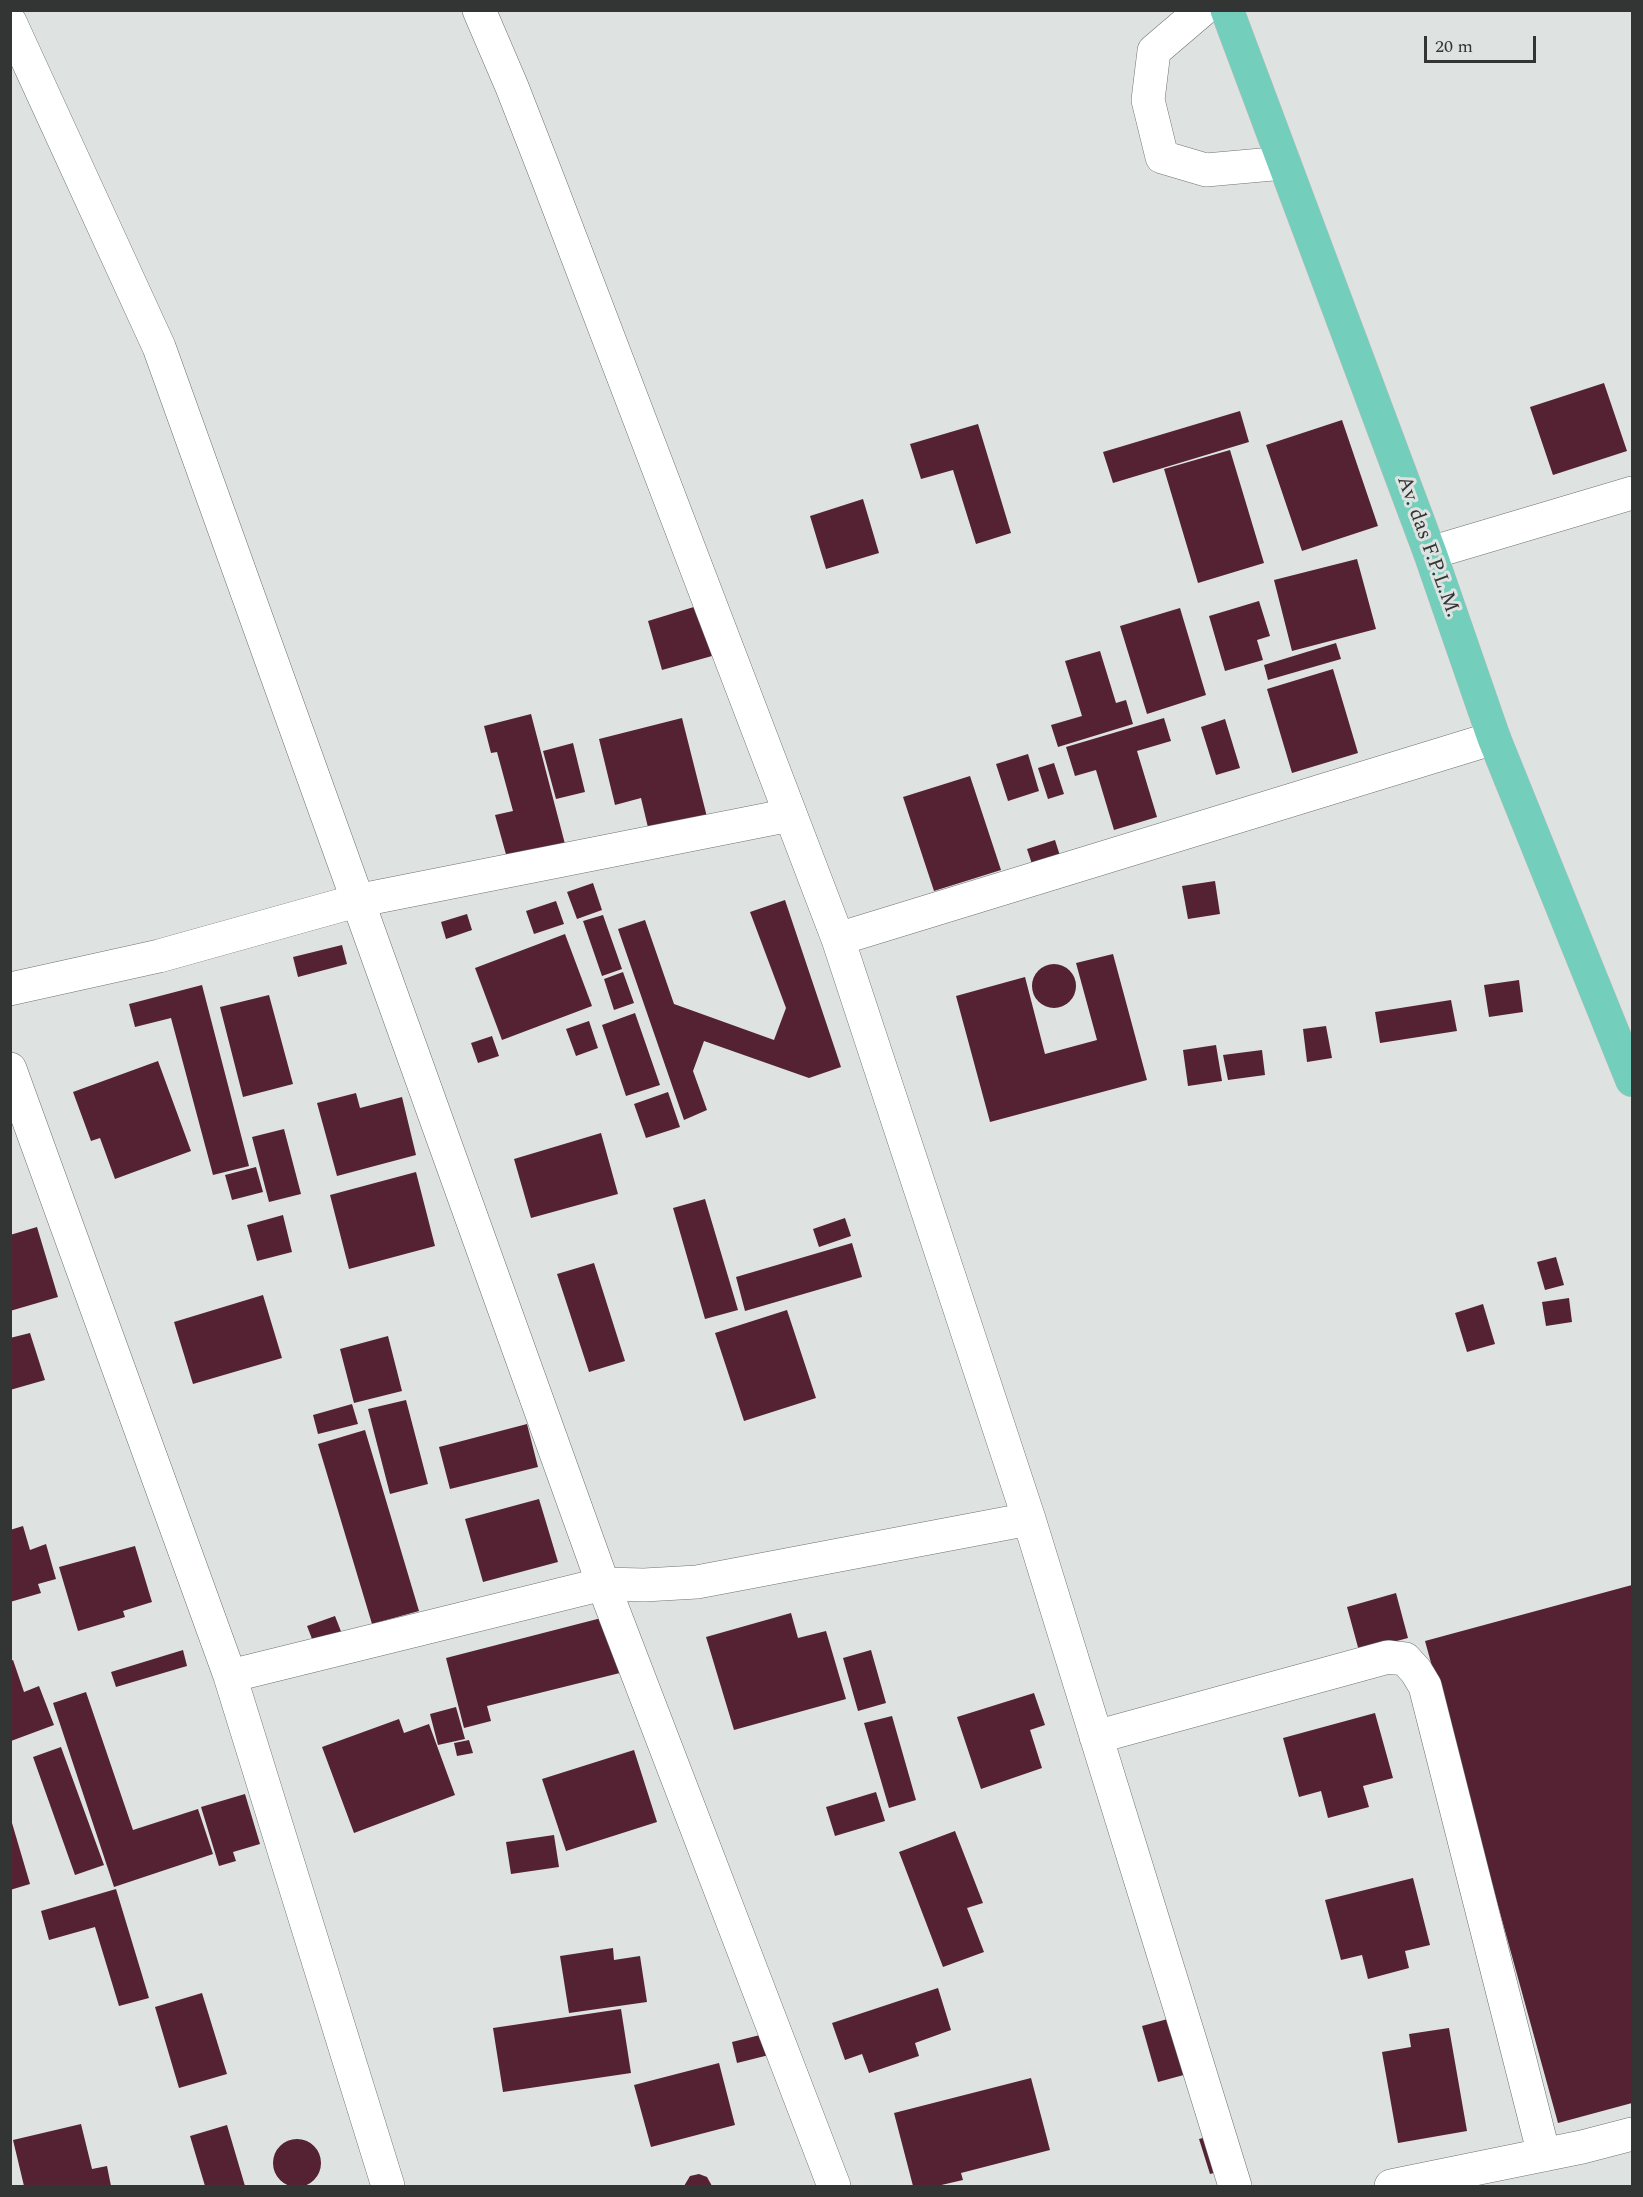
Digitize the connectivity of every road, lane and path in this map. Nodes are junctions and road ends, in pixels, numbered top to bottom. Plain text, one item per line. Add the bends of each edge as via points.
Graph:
1 (479, 10) edge
2 (1202, 10) edge
3 (1227, 10) edge
4 (10, 22) edge
5 (1284, 163) junction
6 (1632, 494) edge
7 (1430, 553) junction
8 (1494, 738) junction
9 (790, 815) junction
10 (357, 901) junction
11 (838, 939) junction
12 (10, 989) edge
13 (10, 1069) edge
14 (1632, 1080) edge
15 (1029, 1519) junction
16 (603, 1584) junction
17 (230, 1676) junction
18 (1096, 1737) junction
19 (1632, 2134) edge
20 (1544, 2155) junction
21 (388, 2187) edge
22 (834, 2187) edge
23 (1235, 2187) edge
24 (1391, 2187) edge

1 - 9 street via 554,193
2 - 5 street via 1155,51 1148,100 1162,157 1206,170
3 - 5 main road, Av. das F.P.L.M.
4 - 10 street via 159,347
5 - 7 main road, Av. das F.P.L.M.
6 - 7 street
7 - 8 main road, Av. das F.P.L.M.
8 - 11 street
8 - 14 main road, Av. das F.P.L.M.
9 - 10 street
9 - 11 street
10 - 12 street via 159,956
10 - 16 street
11 - 15 street
13 - 17 street
15 - 16 street via 697,1582
15 - 18 street
16 - 17 street
16 - 22 street
17 - 21 street
18 - 20 street via 1388,1657 1404,1659 1425,1686
18 - 23 street
19 - 20 street
20 - 24 street

